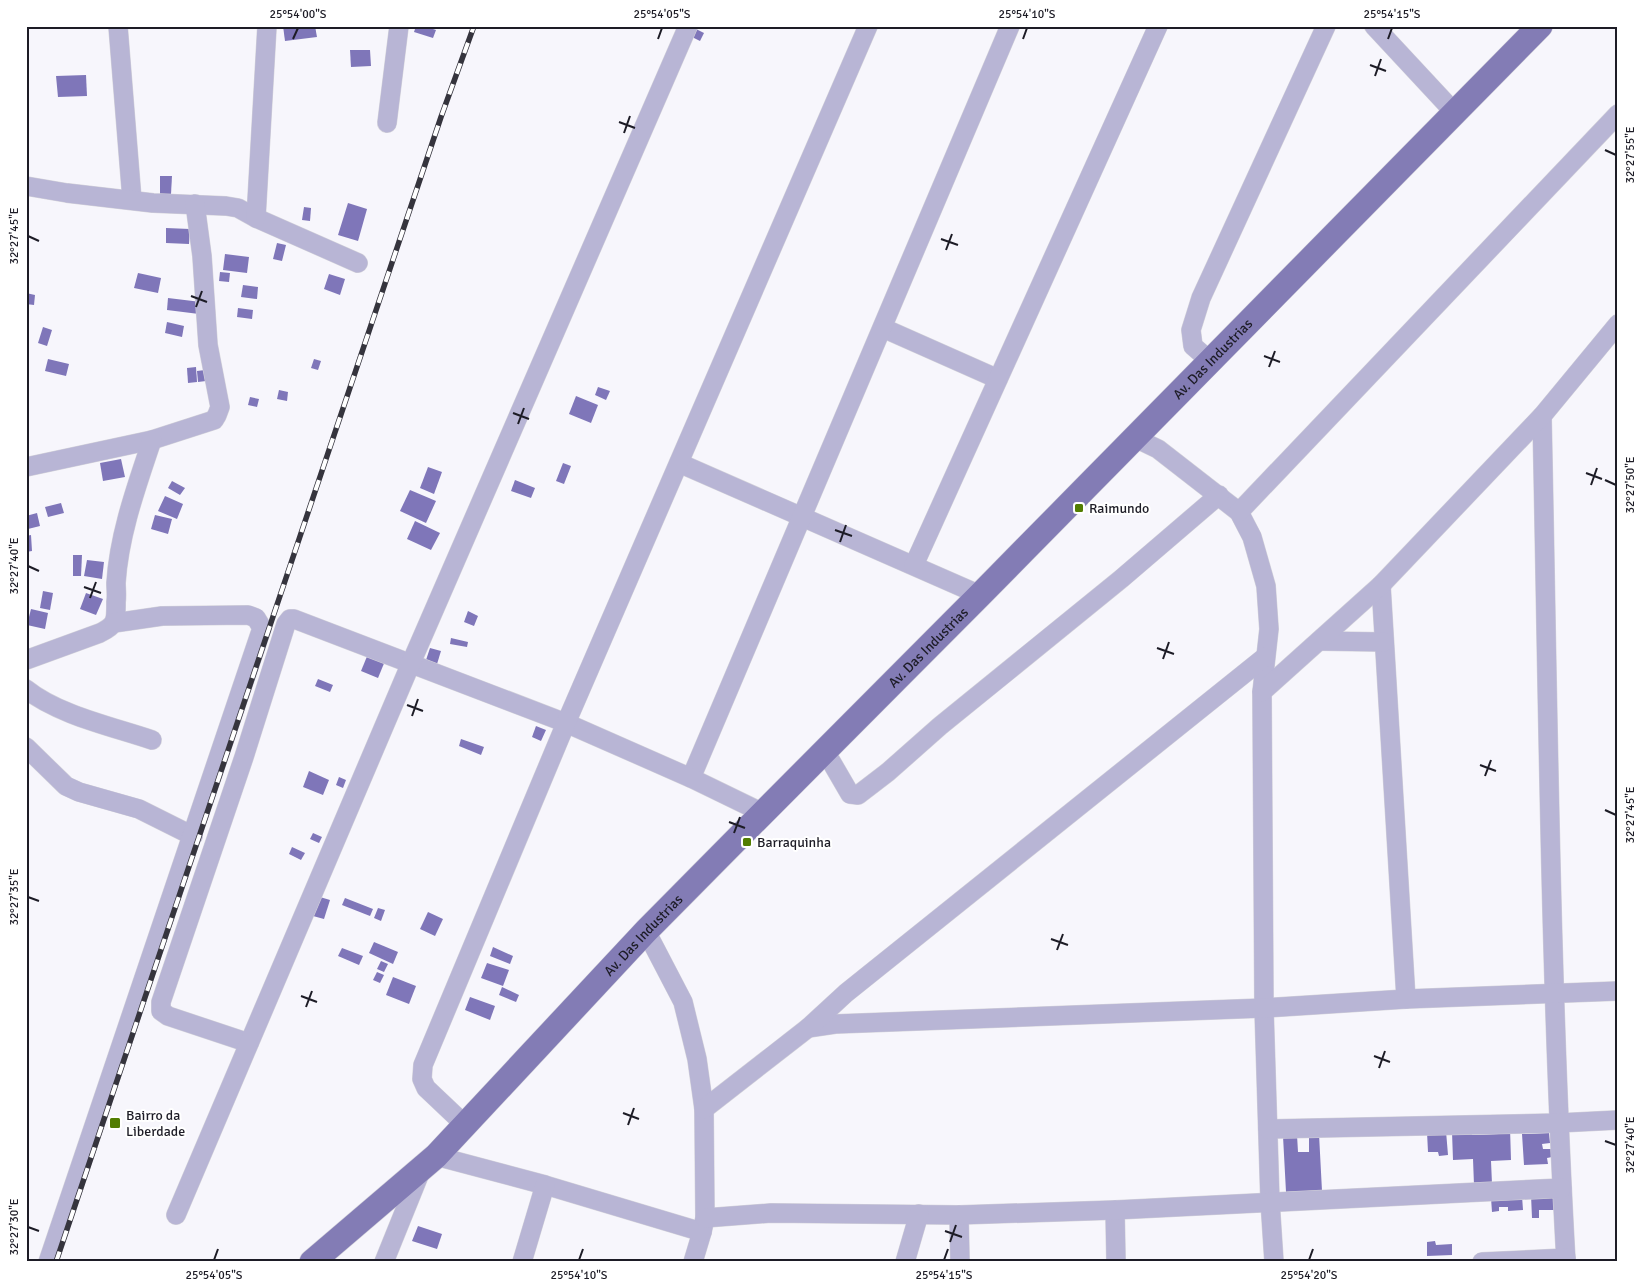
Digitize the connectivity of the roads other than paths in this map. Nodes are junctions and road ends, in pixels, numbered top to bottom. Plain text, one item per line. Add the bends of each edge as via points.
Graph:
1 (118, 26) edge
2 (267, 26) edge
3 (399, 26) edge
4 (688, 26) edge
5 (868, 26) edge
6 (1010, 26) edge
7 (1158, 26) edge
8 (1326, 26) edge
9 (1374, 26) edge
10 (1540, 26) edge
11 (1454, 112) junction
12 (1618, 114) edge
13 (387, 123) dead end
14 (26, 186) edge
15 (132, 200) junction
16 (195, 204) junction
17 (256, 218) junction
18 (358, 263) dead end
19 (1618, 324) edge
20 (882, 328) junction
21 (1209, 360) junction
22 (998, 379) junction
23 (1542, 416) junction
24 (1133, 437) junction
25 (152, 440) junction
26 (680, 462) junction
27 (26, 467) edge
28 (1219, 495) junction
29 (1239, 512) junction
30 (802, 517) junction
31 (914, 565) junction
32 (1381, 585) junction
33 (980, 595) junction
34 (114, 623) junction
35 (1319, 641) junction
36 (1384, 642) junction
37 (1265, 657) junction
38 (26, 660) edge
39 (411, 663) junction
40 (26, 689) edge
41 (1262, 692) junction
42 (566, 723) junction
43 (152, 740) dead end
44 (26, 747) edge
45 (824, 751) junction
46 (691, 778) junction
47 (763, 813) junction
48 (193, 836) junction
49 (646, 931) junction
50 (1618, 990) edge
51 (1554, 994) junction
52 (1406, 999) junction
53 (1264, 1008) junction
54 (808, 1028) junction
55 (249, 1043) junction
56 (704, 1109) junction
57 (1618, 1120) edge
58 (1558, 1123) junction
59 (464, 1124) junction
60 (1268, 1129) junction
61 (430, 1161) junction
62 (546, 1184) junction
63 (1562, 1188) junction
64 (1270, 1201) junction
65 (1115, 1210) junction
66 (920, 1214) junction
67 (176, 1215) dead end
68 (959, 1215) junction
69 (703, 1225) junction
70 (1566, 1260) edge
71 (48, 1262) edge
72 (312, 1262) edge
73 (384, 1262) edge
74 (522, 1262) edge
75 (692, 1262) edge
76 (904, 1262) edge
77 (960, 1262) edge
78 (1116, 1262) edge
79 (1274, 1262) edge
80 (1482, 1262) edge

1 - 15 street
2 - 17 street
3 - 13 street
4 - 39 street
5 - 26 street
6 - 20 street
7 - 22 street
8 - 21 street via 1201,298 1191,330 1193,346
9 - 11 street
10 - 11 main road, Av. Das Industrias
11 - 21 main road, Av. Das Industrias
12 - 29 street
14 - 15 street
15 - 16 street
16 - 17 street via 238,208
16 - 25 street via 208,345 220,407 214,420
17 - 18 street
19 - 23 street
20 - 22 street
20 - 30 street
21 - 24 main road, Av. Das Industrias
22 - 31 street
23 - 32 street
23 - 51 street
24 - 28 street via 1158,449
24 - 33 main road, Av. Das Industrias
25 - 27 street
25 - 34 street via 123,539
26 - 30 street
26 - 42 street
28 - 29 street
28 - 45 street via 858,795 850,794
29 - 37 street via 1252,537 1266,586 1269,630
30 - 31 street
30 - 46 street
31 - 33 street
32 - 35 street
32 - 36 street
33 - 45 main road, Av. Das Industrias
34 - 38 street via 100,633
34 - 48 street via 162,616 248,614 256,618 262,628
35 - 36 street
35 - 41 street
36 - 52 street
37 - 41 street
37 - 54 street via 846,993
39 - 42 street
39 - 55 street
39 - 55 street via 294,618 286,624 161,1002 161,1011 168,1016
40 - 43 street via 71,713
41 - 53 street
42 - 46 street
42 - 59 street via 423,1065 422,1080 426,1088
44 - 48 street via 66,786 139,809
45 - 47 main road, Av. Das Industrias
46 - 47 street
47 - 49 main road, Av. Das Industrias
48 - 71 street
49 - 56 street via 683,1002 697,1059
49 - 59 main road, Av. Das Industrias
50 - 51 street
51 - 52 street
51 - 58 street
52 - 53 street
53 - 54 street via 835,1024
53 - 60 street
54 - 56 street
55 - 67 street
56 - 69 street
57 - 58 street
58 - 60 street
58 - 63 street
59 - 61 main road, Av. Das Industrias
60 - 64 street
61 - 62 street
61 - 72 main road, Av. Das Industrias
61 - 73 street
62 - 69 street
62 - 74 street
63 - 64 street
63 - 70 street
64 - 65 street
64 - 79 street
65 - 68 street
65 - 78 street
66 - 68 street
66 - 69 street via 771,1213
66 - 76 street
68 - 77 street
69 - 75 street
70 - 80 street

